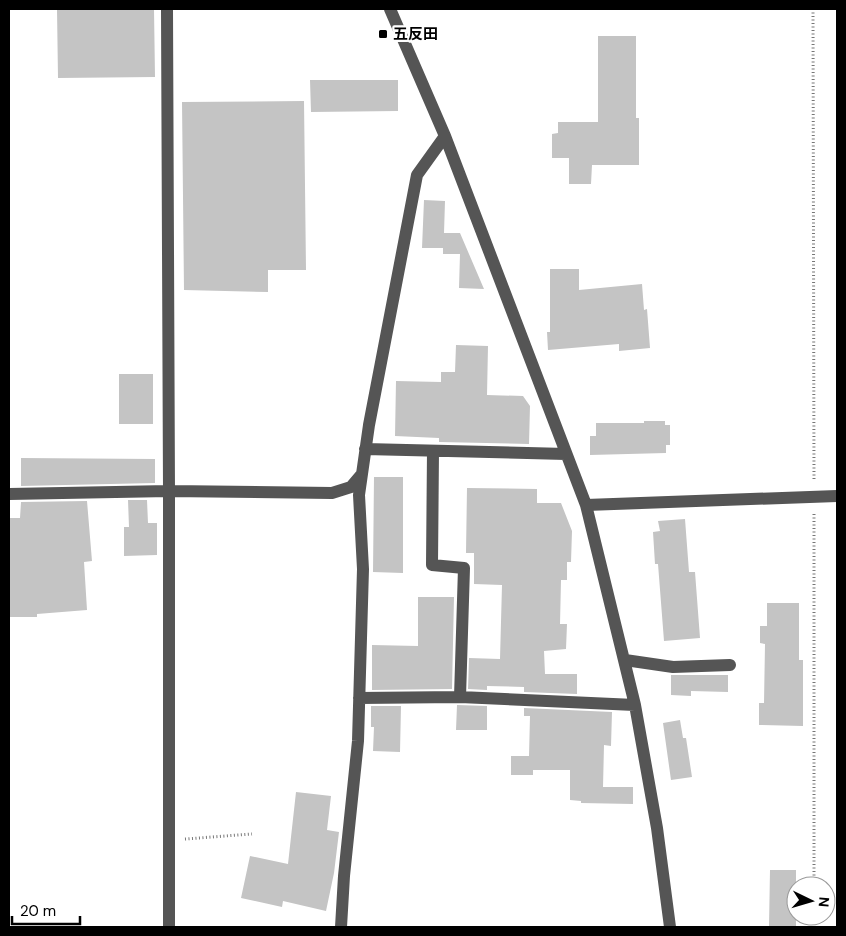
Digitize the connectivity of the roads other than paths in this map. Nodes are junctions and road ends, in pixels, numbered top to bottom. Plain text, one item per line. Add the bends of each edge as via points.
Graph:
1 (167, 9) edge
2 (390, 9) edge
3 (445, 136) junction
4 (365, 449) junction
5 (433, 451) junction
6 (566, 454) junction
7 (362, 474) junction
8 (169, 491) junction
9 (9, 494) edge
10 (837, 496) edge
11 (586, 505) junction
12 (625, 660) junction
13 (730, 665) dead end
14 (460, 696) junction
15 (359, 698) junction
16 (635, 705) junction
17 (169, 927) edge
18 (341, 927) edge
19 (670, 927) edge

1 - 8 street
2 - 3 street
3 - 4 street via 417,175
3 - 6 street
4 - 5 street
4 - 7 street
5 - 6 street
5 - 14 street via 432,565 464,568
6 - 11 street
7 - 8 street via 351,487 332,493
7 - 15 street via 359,495 363,569
8 - 9 street
8 - 17 street
10 - 11 street
11 - 12 street
12 - 13 street via 673,667
12 - 16 street
14 - 15 street
14 - 16 street
15 - 18 street
16 - 19 street via 657,828

